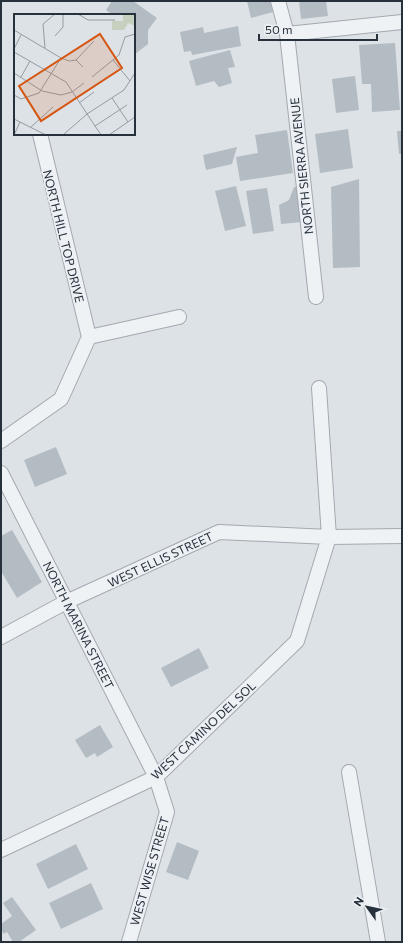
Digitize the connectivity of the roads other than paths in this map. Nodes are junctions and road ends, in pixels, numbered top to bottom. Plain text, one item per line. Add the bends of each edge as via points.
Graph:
1 (278, 1) edge
2 (402, 22) edge
3 (287, 34) junction
4 (40, 135) edge
5 (316, 297) dead end
6 (179, 316) dead end
7 (89, 337) junction
8 (319, 388) dead end
9 (1, 442) edge
10 (1, 473) edge
11 (402, 536) edge
12 (329, 537) junction
13 (66, 602) junction
14 (1, 636) edge
15 (349, 772) dead end
16 (156, 777) junction
17 (1, 850) edge
18 (129, 942) edge
19 (378, 942) edge

1 - 3 street, NORTH SIERRA AVENUE
2 - 3 street
3 - 5 street, NORTH SIERRA AVENUE
4 - 7 street, NORTH HILL TOP DRIVE
6 - 7 street
7 - 9 street via 60,400
8 - 12 street
10 - 13 street, NORTH MARINA STREET
11 - 12 street, WEST ELLIS STREET
12 - 13 street, WEST ELLIS STREET via 219,532
12 - 16 street, WEST CAMINO DEL SOL via 297,640
13 - 14 street, WEST ELLIS STREET
13 - 16 street, NORTH MARINA STREET
15 - 19 street
16 - 17 street, WEST CAMINO DEL SOL
16 - 18 street, WEST WISE STREET via 167,812

